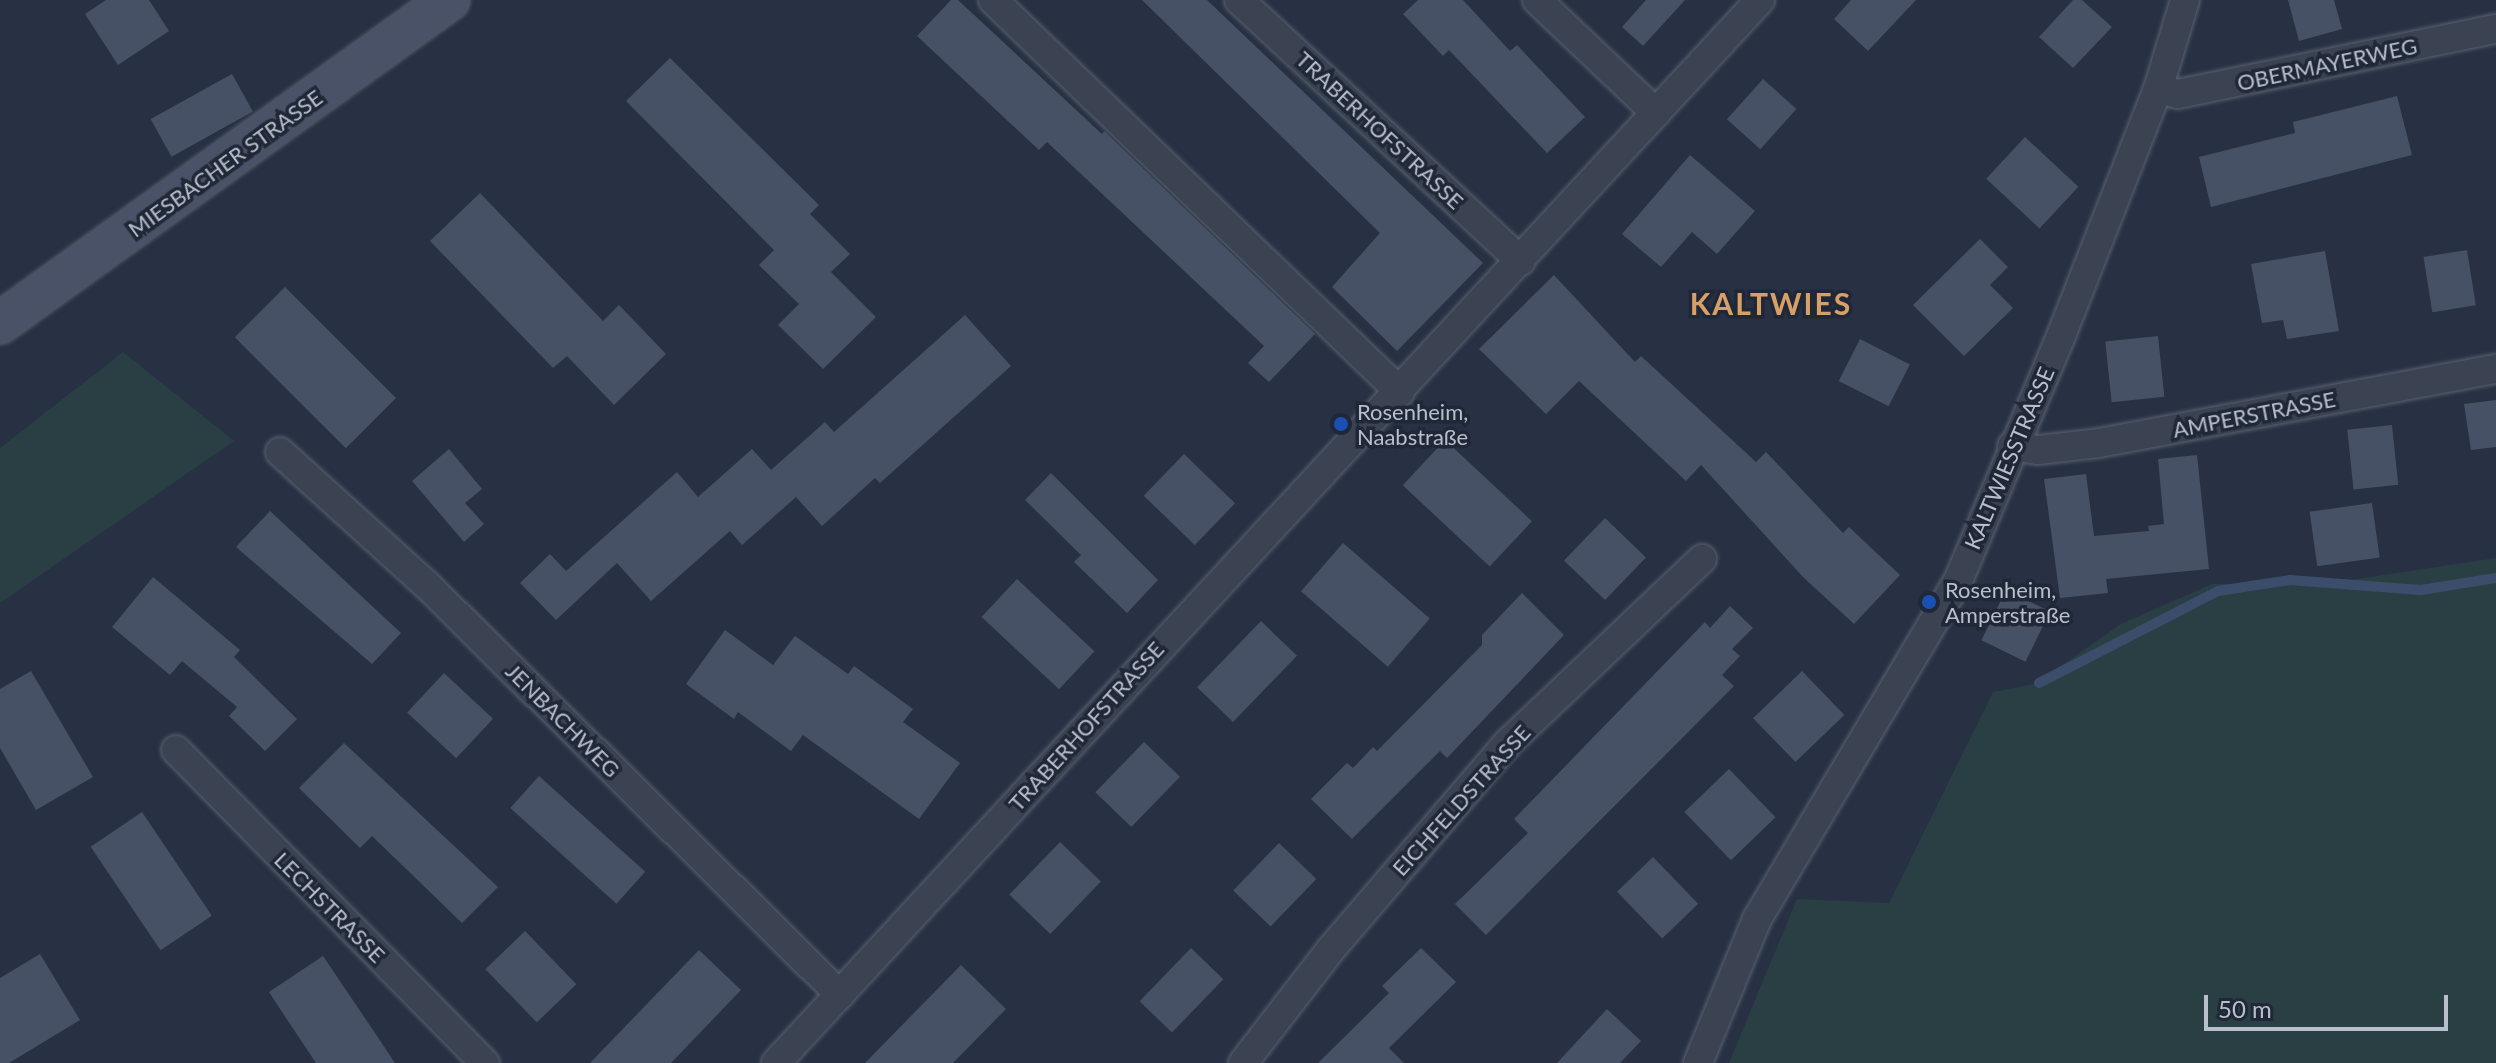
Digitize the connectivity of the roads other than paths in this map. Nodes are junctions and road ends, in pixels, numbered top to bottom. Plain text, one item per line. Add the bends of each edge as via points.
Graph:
1 (449, 0) edge
2 (993, 0) edge
3 (1239, 0) edge
4 (1537, 0) edge
5 (1760, 0) edge
6 (2185, 0) edge
7 (2496, 29) edge
8 (2158, 89) junction
9 (1656, 113) junction
10 (1521, 261) junction
11 (0, 323) edge
12 (2496, 369) edge
13 (1400, 392) junction
14 (2012, 446) junction
15 (280, 452) dead end
16 (1702, 559) dead end
17 (176, 750) dead end
18 (840, 995) junction
19 (485, 1063) edge
20 (776, 1063) edge
21 (1243, 1063) edge
22 (1698, 1063) edge

1 - 11 main road, MIESBACHER STRASSE
2 - 13 street
3 - 10 street, TRABERHOFSTRASSE
4 - 9 street
5 - 9 street, TRABERHOFSTRASSE
6 - 8 street, KALTWIESSTRASSE
7 - 8 street, OBERMAYERWEG via 2178,94
8 - 14 street, KALTWIESSTRASSE
9 - 10 street, TRABERHOFSTRASSE
10 - 13 street, TRABERHOFSTRASSE
12 - 14 street, AMPERSTRASSE via 2099,443 2038,450
13 - 18 street, TRABERHOFSTRASSE via 1112,696
14 - 22 street, KALTWIESSTRASSE via 1958,581 1757,919
15 - 18 street, JENBACHWEG via 429,587
16 - 21 street, EICHFELDSTRASSE via 1507,744 1332,948
17 - 19 street, LECHSTRASSE
18 - 20 street, TRABERHOFSTRASSE

